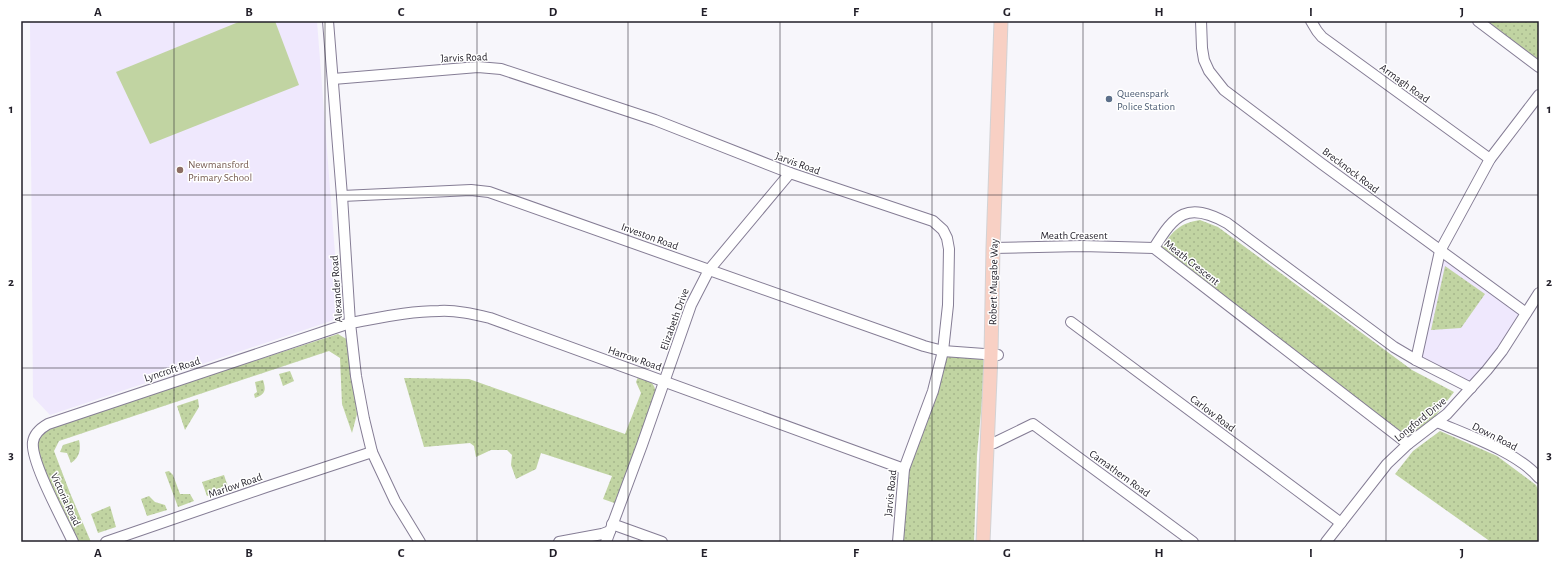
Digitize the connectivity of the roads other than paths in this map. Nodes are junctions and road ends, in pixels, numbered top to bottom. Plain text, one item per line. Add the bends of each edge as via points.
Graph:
1 (328, 21) edge
2 (1001, 21) edge
3 (1008, 21) edge
4 (1201, 21) edge
5 (1311, 21) edge
6 (1478, 21) edge
7 (1539, 68) edge
8 (333, 79) junction
9 (1539, 95) edge
10 (1490, 159) junction
11 (790, 173) junction
12 (342, 196) junction
13 (997, 248) junction
14 (1154, 248) junction
15 (1440, 251) junction
16 (709, 270) junction
17 (1539, 293) edge
18 (1526, 313) junction
19 (1071, 322) dead end
20 (350, 323) junction
21 (943, 350) junction
22 (994, 355) junction
23 (1416, 360) junction
24 (665, 381) junction
25 (1471, 388) junction
26 (1437, 422) junction
27 (994, 443) junction
28 (1408, 444) junction
29 (372, 452) junction
30 (36, 465) joint
31 (904, 469) junction
32 (1539, 478) edge
33 (1341, 523) junction
34 (611, 528) junction
35 (73, 542) edge
36 (106, 542) edge
37 (420, 542) edge
38 (559, 542) edge
39 (606, 542) edge
40 (662, 542) edge
41 (898, 542) edge
42 (983, 542) edge
43 (991, 542) edge
44 (1194, 542) edge
45 (1326, 542) edge

1 - 8 street, Alexander Road
2 - 13 main road, Robert Mugabe Way
3 - 13 main road, Robert Mugabe Way
4 - 15 street, Brecknock Road via 1204,60 1216,82 1224,90
5 - 10 street, Armagh Road via 1316,31 1327,40
6 - 7 street
8 - 11 street, Jarvis Road via 478,67 501,70 655,120
8 - 12 street, Alexander Road
9 - 10 street
10 - 15 street
11 - 16 street, Elizabeth Drive
11 - 21 street, Jarvis Road via 933,221 940,226 947,238 949,249 948,305
12 - 16 street, Investon Road via 471,190 489,192
12 - 20 street, Alexander Road
13 - 14 street, Meath Creasent
13 - 22 main road, Robert Mugabe Way
14 - 23 street, Meath Crescent via 1173,221 1182,216 1203,213 1214,216 1251,240 1394,347
14 - 28 street, Meath Crescent
15 - 18 street, Brecknock Road
15 - 23 street
16 - 21 street, Investon Road via 924,346
16 - 24 street, Elizabeth Drive via 691,305
17 - 18 street, Longford Drive
18 - 25 street, Longford Drive via 1502,350
19 - 33 street, Carlow Road
20 - 24 street, Harrow Road via 438,311 472,314 490,318
20 - 29 street, Alexander Road via 356,376
20 - 30 street, Lyncroft Road via 48,424 37,432 33,441
21 - 22 street, Investon Road
21 - 31 street, Jarvis Road via 933,391
22 - 27 main road, Robert Mugabe Way
22 - 42 main road, Robert Mugabe Way
23 - 25 street, Meath Crescent
24 - 31 street, Harrow Road
24 - 34 street, Elizabeth Drive
25 - 26 street, Longford Drive
26 - 28 street, Longford Drive
26 - 32 street, Down Road via 1500,450 1526,466
27 - 43 main road, Robert Mugabe Way
27 - 44 street, Camathern Road via 1033,424
28 - 33 street, Longford Drive via 1384,468
29 - 36 street, Marlow Road
29 - 37 street, Alexander Road via 395,501
30 - 35 street, Victoria Road
31 - 41 street, Jarvis Road
33 - 45 street, Longford Drive
34 - 38 street via 602,534
34 - 39 street, Elizabeth Drive
34 - 40 street

